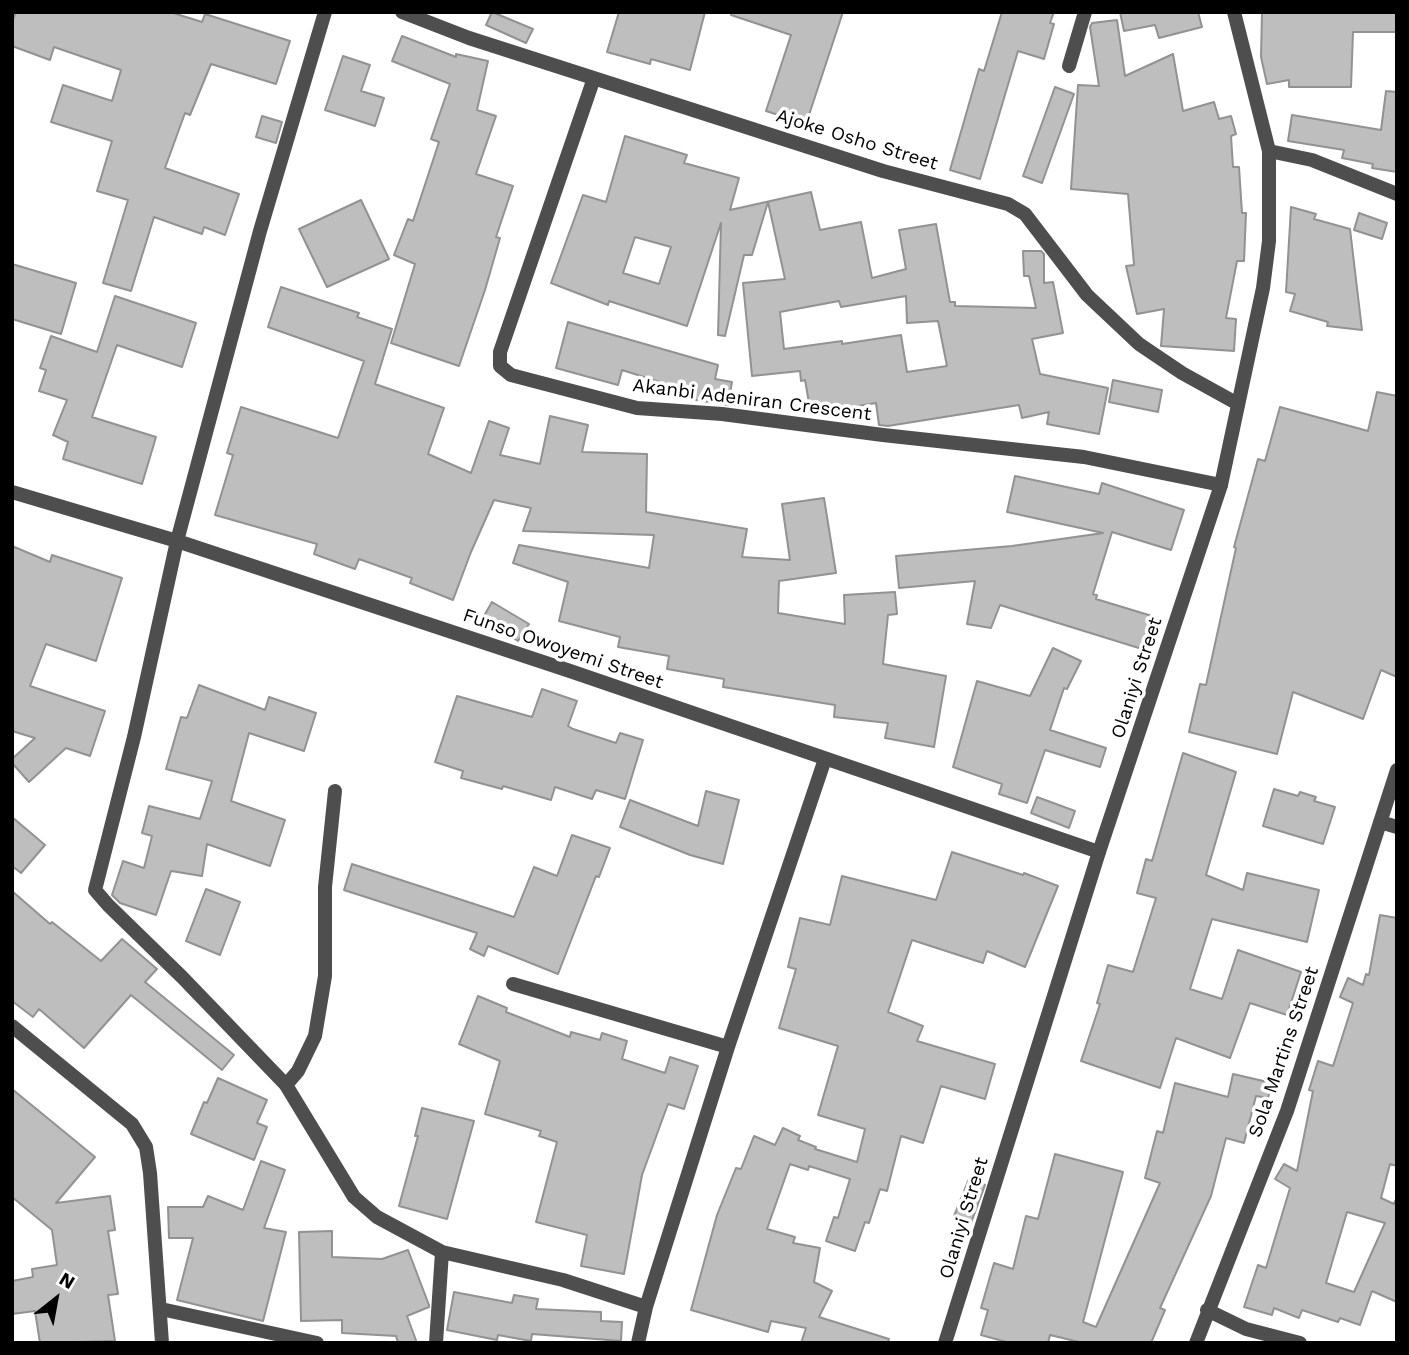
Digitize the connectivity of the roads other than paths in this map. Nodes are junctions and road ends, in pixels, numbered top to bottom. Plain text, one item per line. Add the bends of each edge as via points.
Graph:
1 (325, 12) edge
2 (402, 12) edge
3 (1085, 12) edge
4 (1234, 12) edge
5 (1069, 66) dead end
6 (594, 78) junction
7 (1269, 151) junction
8 (1397, 194) edge
9 (1238, 404) junction
10 (1221, 485) junction
11 (12, 492) edge
12 (177, 541) junction
13 (825, 759) junction
14 (1397, 770) edge
15 (335, 791) dead end
16 (1380, 822) junction
17 (1397, 827) edge
18 (1099, 852) junction
19 (513, 984) dead end
20 (12, 1026) edge
21 (728, 1047) junction
22 (286, 1085) junction
23 (442, 1252) junction
24 (646, 1307) junction
25 (161, 1309) junction
26 (1207, 1310) junction
27 (162, 1343) edge
28 (317, 1343) edge
29 (436, 1343) edge
30 (638, 1343) edge
31 (945, 1343) edge
32 (1196, 1343) edge
33 (1300, 1343) edge

1 - 12 street via 260,231
2 - 6 street, Ajoke Osho Street
3 - 5 street
4 - 7 street, Olaniyi Street
6 - 9 street, Ajoke Osho Street via 883,172 1008,204 1025,214 1087,295 1139,344
6 - 10 street, Akanbi Adeniran Crescent via 500,352 500,366 511,375 637,408 1084,457
7 - 8 street via 1312,160
7 - 9 street, Olaniyi Street via 1269,241
9 - 10 street, Olaniyi Street
10 - 18 street, Olaniyi Street
11 - 12 street, Funso Owoyemi Street
12 - 13 street, Funso Owoyemi Street
12 - 22 street via 95,890
13 - 18 street, Funso Owoyemi Street
13 - 21 street
14 - 16 street, Sola Martins Street
15 - 22 street via 325,887 325,976 316,1036
16 - 17 street
16 - 26 street, Sola Martins Street via 1287,1111
18 - 31 street, Olaniyi Street
19 - 21 street
20 - 25 street via 132,1124 146,1147
21 - 24 street
22 - 23 street via 354,1197 377,1217
23 - 24 street via 563,1280
23 - 29 street
24 - 30 street
25 - 27 street
25 - 28 street
26 - 32 street, Sola Martins Street
26 - 33 street via 1246,1329

